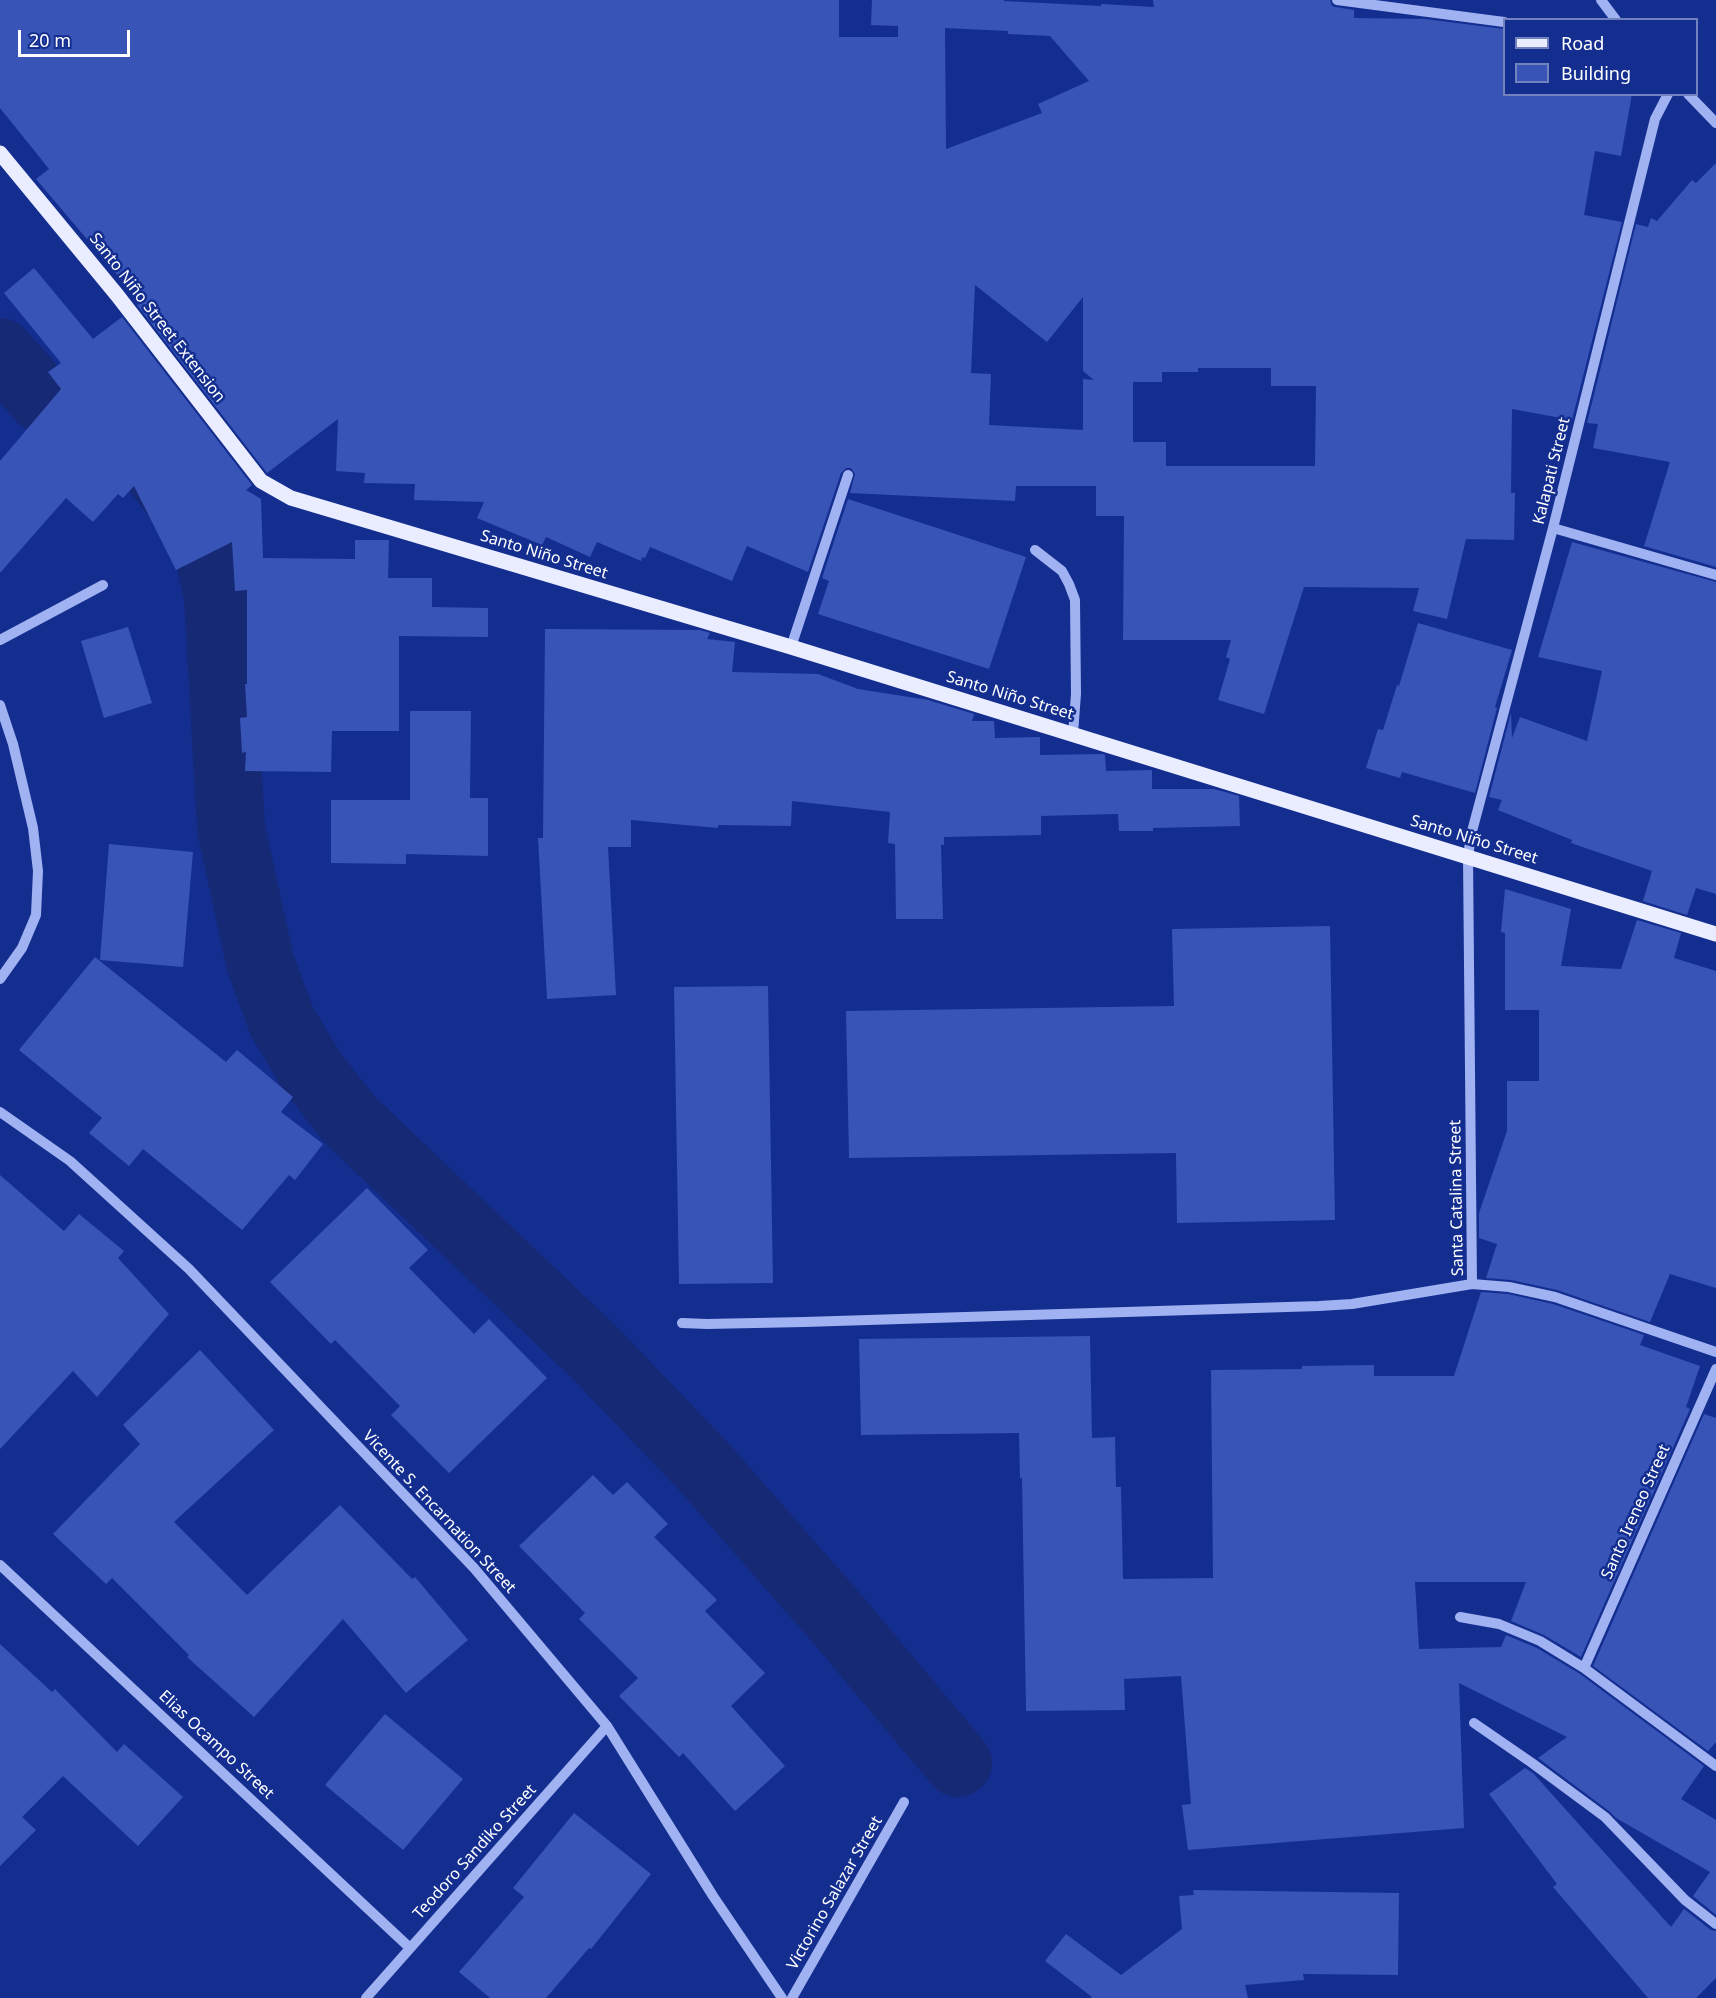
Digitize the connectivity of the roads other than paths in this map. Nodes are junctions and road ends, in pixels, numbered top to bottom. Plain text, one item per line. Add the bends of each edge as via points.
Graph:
1 (1337, 0) edge
2 (1601, 0) edge
3 (1614, 18) edge
4 (1503, 22) edge
5 (1667, 96) edge
6 (1690, 96) edge
7 (1716, 123) edge
8 (0, 153) edge
9 (848, 475) dead end
10 (291, 498) joint
11 (1553, 528) junction
12 (1035, 550) dead end
13 (1716, 575) edge
14 (103, 585) dead end
15 (0, 640) edge
16 (791, 647) junction
17 (0, 705) edge
18 (1073, 734) junction
19 (1468, 856) junction
20 (1716, 934) edge
21 (0, 980) edge
22 (0, 1112) edge
23 (1472, 1284) junction
24 (682, 1323) dead end
25 (1716, 1352) edge
26 (1716, 1369) edge
27 (0, 1565) edge
28 (1460, 1617) dead end
29 (1584, 1668) junction
30 (1474, 1723) dead end
31 (607, 1726) junction
32 (1716, 1766) edge
33 (904, 1802) dead end
34 (1716, 1924) edge
35 (410, 1948) junction
36 (366, 1998) edge
37 (782, 1998) edge
38 (792, 1998) edge

1 - 4 street
2 - 3 street
5 - 11 street, Kalapati Street via 1655,119
6 - 7 street
8 - 10 main road, Santo Niño Street Extension via 117,295 261,481
9 - 16 street
10 - 16 main road, Santo Niño Street
11 - 13 street
11 - 19 street, Kalapati Street via 1477,806
12 - 18 street via 1062,571 1075,600
14 - 15 street
16 - 18 main road, Santo Niño Street
17 - 21 street via 33,828 38,871 36,915 22,948
18 - 19 main road, Santo Niño Street
19 - 20 main road, Santo Niño Street
19 - 23 street, Santa Catalina Street
22 - 31 street, Vicente S. Encarnation Street via 70,1161 189,1269 474,1568
23 - 24 street via 1319,1306
23 - 25 street, Santa Catalina Street via 1555,1297
26 - 29 street, Santo Ireneo Street
27 - 35 street, Elias Ocampo Street
28 - 29 street via 1521,1632
29 - 32 street
30 - 34 street via 1605,1817 1685,1900
31 - 35 street, Teodoro Sandiko Street
31 - 37 street, Vicente S. Encarnation Street
33 - 38 street, Victorino Salazar Street
35 - 36 street, Teodoro Sandiko Street

